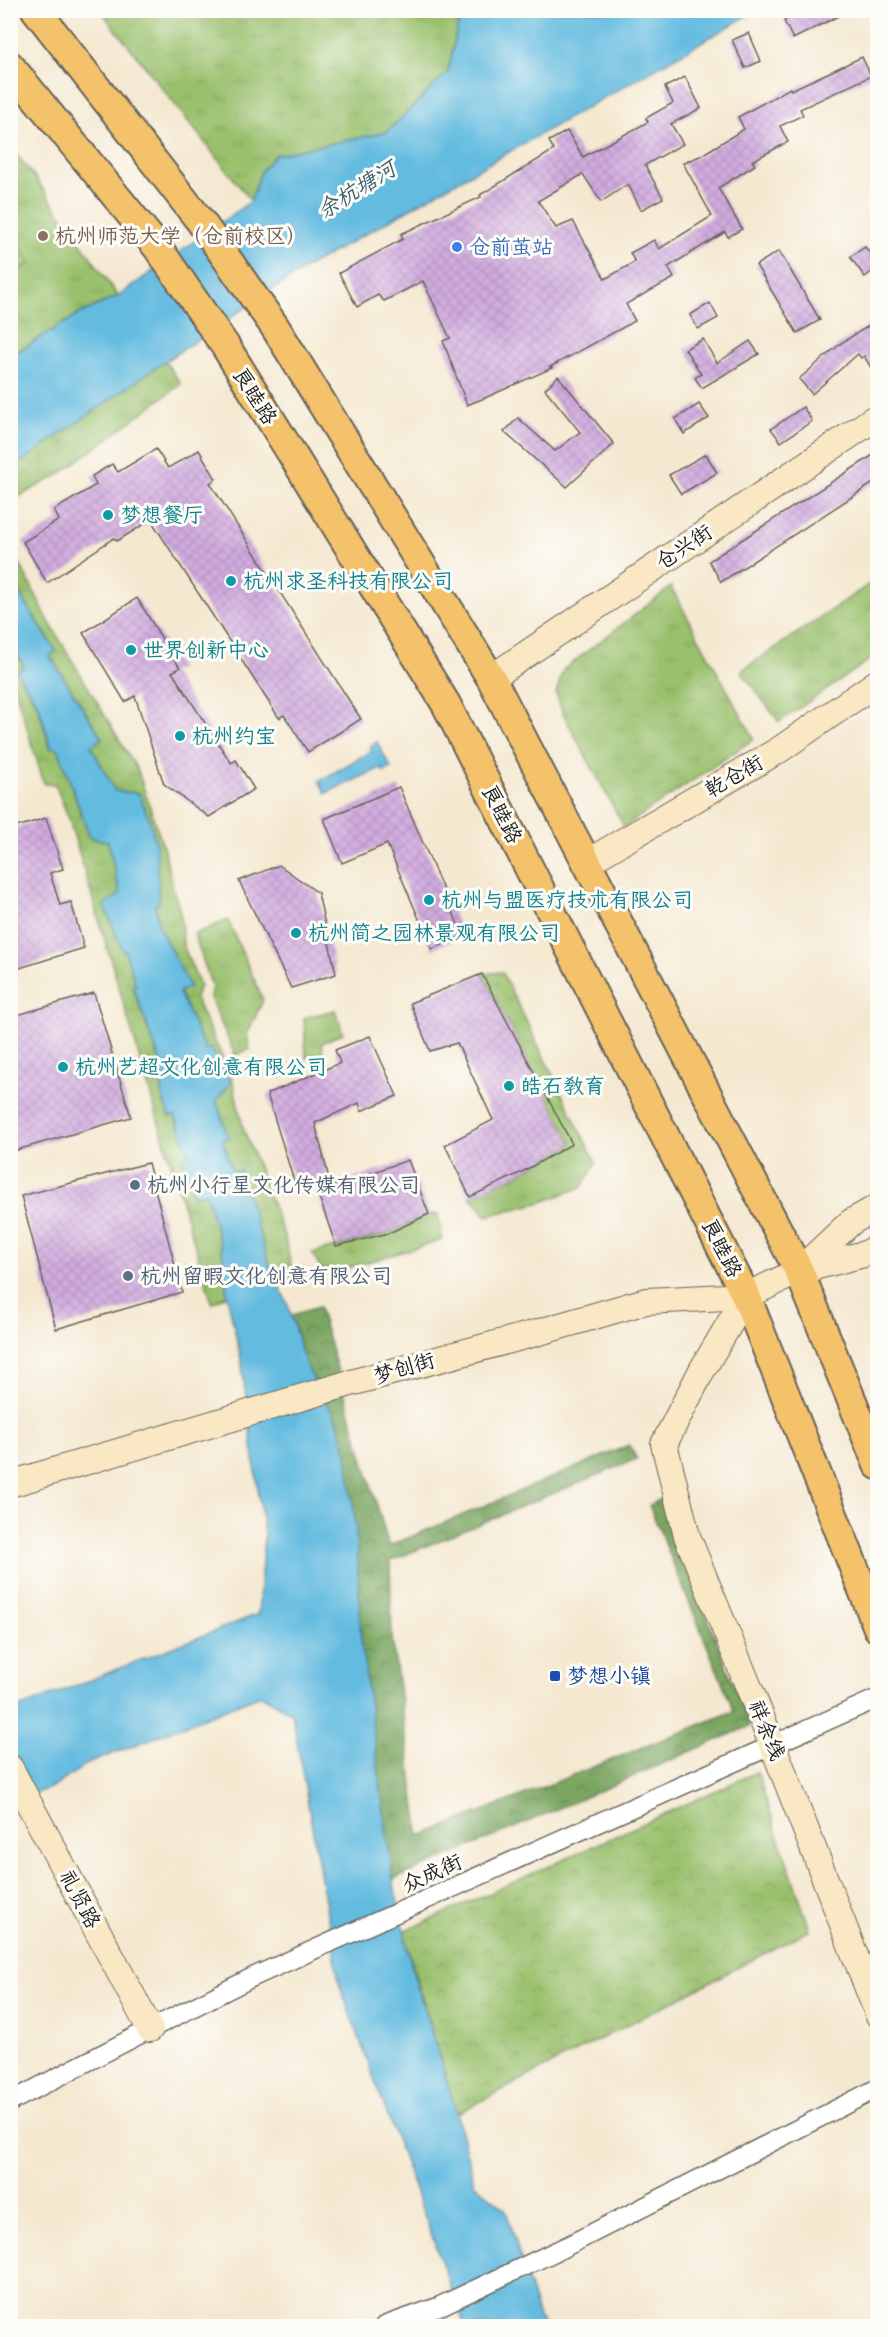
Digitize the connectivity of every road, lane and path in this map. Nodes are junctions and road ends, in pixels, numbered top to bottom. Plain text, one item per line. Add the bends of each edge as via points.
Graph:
1 (36, 10) edge
2 (10, 66) edge
3 (878, 416) edge
4 (491, 678) junction
5 (878, 682) edge
6 (586, 863) junction
7 (878, 1207) edge
8 (878, 1247) edge
9 (799, 1271) junction
10 (746, 1296) junction
11 (878, 1465) edge
12 (10, 1484) edge
13 (878, 1628) edge
14 (878, 1698) edge
15 (773, 1746) junction
16 (10, 1768) edge
17 (878, 2014) edge
18 (150, 2029) junction
19 (878, 2088) edge
20 (10, 2102) edge
21 (384, 2326) edge

1 - 4 main road via 201,222 274,327
2 - 10 main road, 良睦路 via 158,248 229,353 446,704
3 - 4 street, 仓兴街
4 - 6 main road
5 - 6 street, 乾仓街 via 779,750
6 - 9 main road
7 - 9 street via 851,1222
8 - 9 street
9 - 10 street, 梦创街
9 - 11 main road
10 - 12 street, 梦创街 via 646,1300
10 - 13 main road, 良睦路
10 - 15 street, 祥余线 via 664,1444 687,1536
14 - 15 street, 众成街
15 - 17 street, 祥余线
15 - 18 street, 众成街 via 255,1976
16 - 18 street, 礼贤路
18 - 20 street, 众成街
19 - 21 street via 547,2255 454,2299

